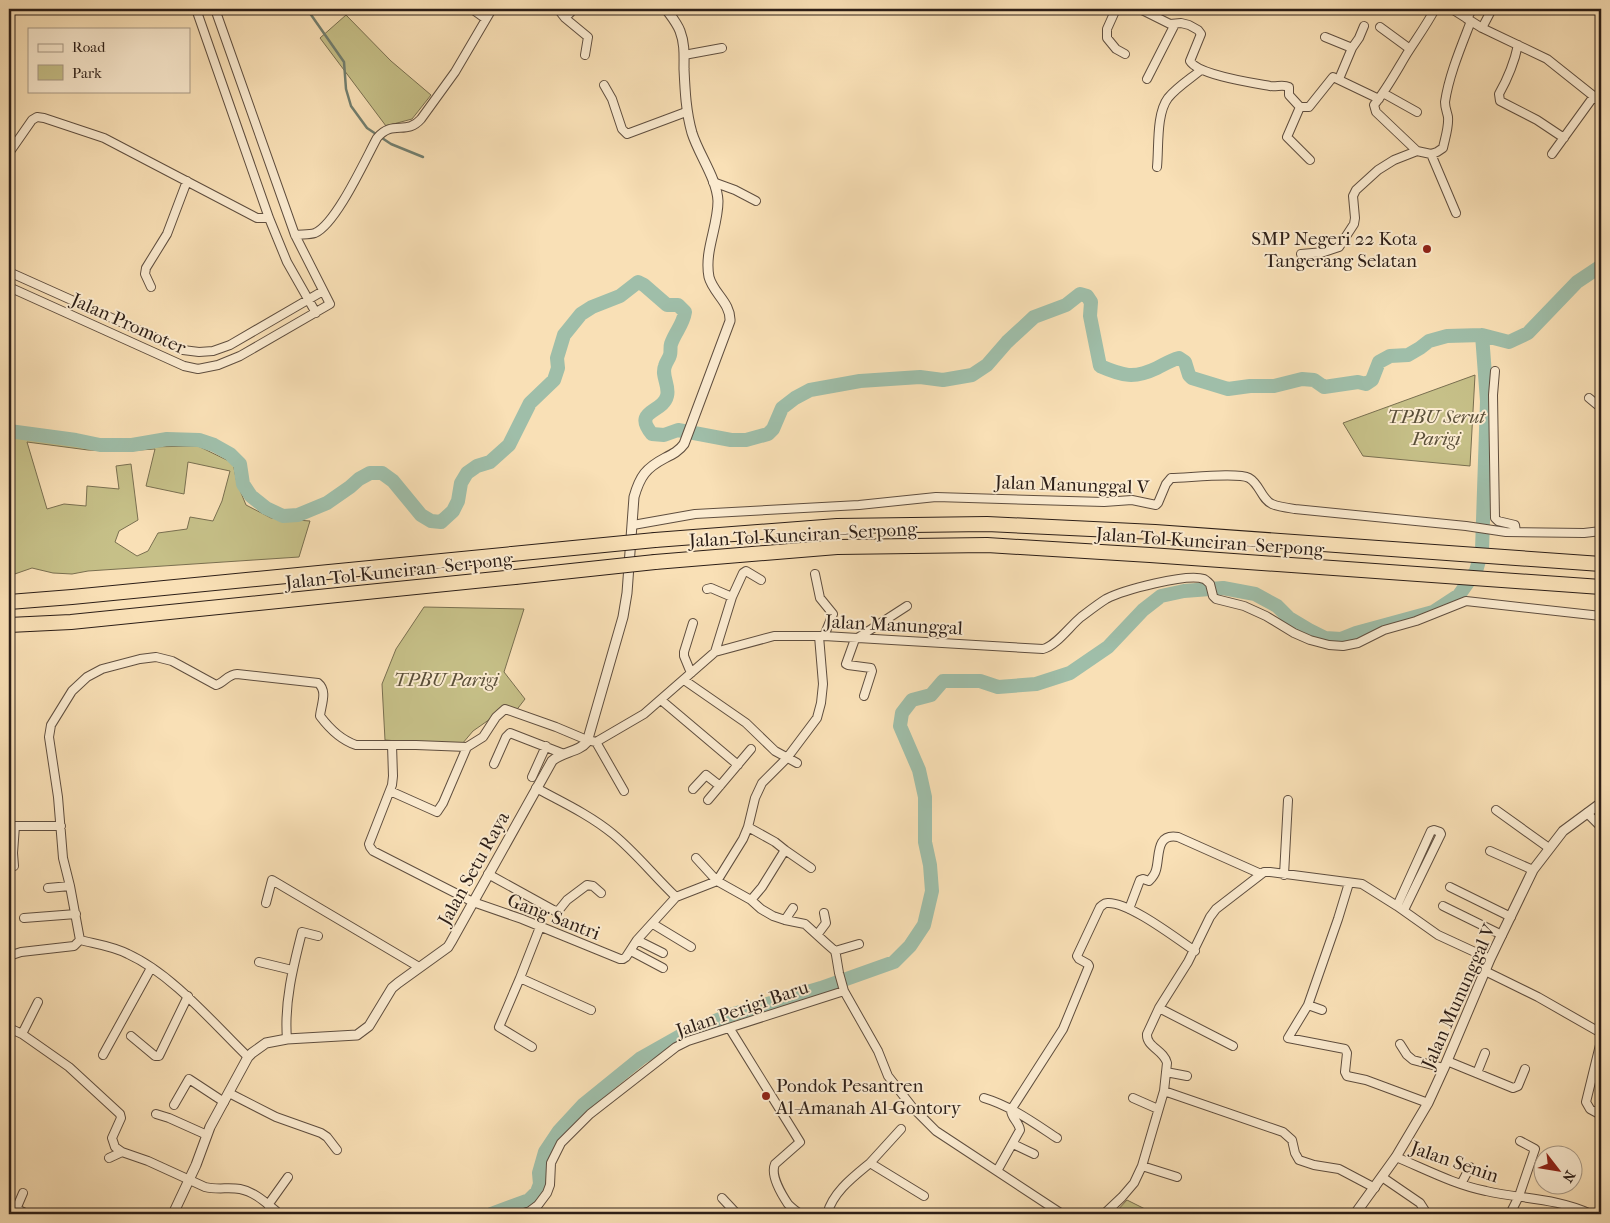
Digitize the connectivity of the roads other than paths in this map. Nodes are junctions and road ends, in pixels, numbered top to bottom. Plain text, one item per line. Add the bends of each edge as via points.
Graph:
1 (196, 9) edge
2 (215, 9) edge
3 (472, 9) edge
4 (492, 9) edge
5 (558, 9) edge
6 (574, 9) edge
7 (666, 9) edge
8 (1116, 9) edge
9 (1140, 9) edge
10 (1435, 9) edge
11 (1452, 9) edge
12 (1472, 9) edge
13 (1492, 9) edge
14 (565, 18) junction
15 (486, 19) junction
16 (1469, 20) junction
17 (1175, 24) junction
18 (1364, 26) dead end
19 (1380, 27) dead end
20 (1482, 28) junction
21 (1325, 37) dead end
22 (1518, 45) junction
23 (722, 48) dead end
24 (1352, 48) junction
25 (1410, 49) junction
26 (1125, 54) dead end
27 (585, 55) dead end
28 (684, 55) junction
29 (1201, 70) junction
30 (1339, 79) junction
31 (1147, 80) dead end
32 (604, 86) dead end
33 (1381, 96) junction
34 (1594, 96) junction
35 (1601, 102) edge
36 (1300, 107) junction
37 (686, 112) junction
38 (1417, 112) dead end
39 (1564, 138) junction
40 (1417, 151) junction
41 (9, 153) edge
42 (1432, 154) junction
43 (1552, 154) dead end
44 (1310, 160) dead end
45 (1158, 167) dead end
46 (187, 181) junction
47 (713, 182) junction
48 (756, 201) dead end
49 (1456, 213) dead end
50 (269, 218) junction
51 (295, 235) junction
52 (1301, 254) dead end
53 (9, 272) edge
54 (9, 287) edge
55 (151, 287) dead end
56 (321, 287) junction
57 (304, 292) junction
58 (308, 300) junction
59 (316, 313) junction
60 (1495, 371) dead end
61 (1589, 398) dead end
62 (1601, 408) edge
63 (633, 525) junction
64 (1516, 532) junction
65 (1601, 532) edge
66 (1601, 564) edge
67 (815, 574) dead end
68 (761, 580) dead end
69 (1601, 587) edge
70 (707, 589) dead end
71 (732, 597) junction
72 (9, 602) edge
73 (907, 606) dead end
74 (1601, 616) edge
75 (693, 623) dead end
76 (9, 625) edge
77 (822, 636) junction
78 (855, 639) junction
79 (715, 652) junction
80 (691, 673) junction
81 (684, 680) junction
82 (864, 696) dead end
83 (661, 700) junction
84 (592, 741) junction
85 (392, 745) junction
86 (546, 746) junction
87 (467, 747) junction
88 (751, 749) dead end
89 (564, 754) junction
90 (787, 758) junction
91 (797, 763) dead end
92 (494, 764) dead end
93 (738, 765) junction
94 (532, 777) dead end
95 (720, 786) junction
96 (536, 788) junction
97 (693, 789) dead end
98 (390, 790) junction
99 (624, 791) dead end
100 (708, 800) dead end
101 (1288, 800) dead end
102 (1601, 803) edge
103 (1496, 810) dead end
104 (1588, 813) junction
105 (12, 826) edge
106 (61, 826) junction
107 (1601, 827) edge
108 (748, 828) junction
109 (1549, 848) junction
110 (785, 850) junction
111 (1490, 851) dead end
112 (696, 858) dead end
113 (14, 866) dead end
114 (811, 868) dead end
115 (1534, 870) junction
116 (488, 874) junction
117 (1261, 874) junction
118 (1284, 875) junction
119 (717, 881) junction
120 (1349, 883) junction
121 (70, 886) junction
122 (1450, 887) dead end
123 (48, 888) dead end
124 (601, 893) dead end
125 (676, 897) junction
126 (751, 900) junction
127 (473, 902) junction
128 (266, 903) dead end
129 (1443, 906) dead end
130 (793, 908) dead end
131 (1401, 908) junction
132 (1130, 909) junction
133 (824, 913) dead end
134 (76, 914) junction
135 (1511, 917) junction
136 (24, 918) dead end
137 (784, 920) junction
138 (653, 924) junction
139 (540, 927) junction
140 (817, 935) junction
141 (1502, 935) junction
142 (318, 936) dead end
143 (80, 940) junction
144 (637, 940) junction
145 (860, 944) dead end
146 (691, 947) dead end
147 (631, 951) junction
148 (834, 951) junction
149 (1194, 951) junction
150 (663, 953) dead end
151 (9, 956) edge
152 (1490, 959) junction
153 (259, 962) dead end
154 (419, 967) junction
155 (151, 968) junction
156 (663, 968) dead end
157 (292, 970) junction
158 (1485, 971) junction
159 (520, 978) junction
160 (843, 988) junction
161 (188, 996) junction
162 (38, 1002) dead end
163 (1308, 1005) junction
164 (1159, 1008) junction
165 (591, 1010) dead end
166 (1322, 1010) dead end
167 (9, 1028) edge
168 (730, 1029) junction
169 (1601, 1033) edge
170 (22, 1034) junction
171 (131, 1036) dead end
172 (287, 1039) junction
173 (1601, 1041) edge
174 (1400, 1044) dead end
175 (1233, 1046) dead end
176 (532, 1047) dead end
177 (1485, 1053) dead end
178 (103, 1055) dead end
179 (248, 1057) junction
180 (1446, 1065) junction
181 (1525, 1069) dead end
182 (1166, 1072) junction
183 (1476, 1072) junction
184 (1187, 1076) dead end
185 (1164, 1091) junction
186 (229, 1093) junction
187 (984, 1098) dead end
188 (1133, 1098) dead end
189 (224, 1102) junction
190 (1428, 1104) junction
191 (174, 1105) dead end
192 (1158, 1109) junction
193 (1011, 1110) junction
194 (156, 1114) dead end
195 (1597, 1114) edge
196 (901, 1129) dead end
197 (207, 1135) junction
198 (1057, 1138) dead end
199 (1520, 1141) dead end
200 (1013, 1144) junction
201 (337, 1150) dead end
202 (122, 1152) junction
203 (1034, 1154) dead end
204 (1396, 1157) junction
205 (109, 1158) dead end
206 (870, 1162) junction
207 (1142, 1166) junction
208 (1470, 1166) dead end
209 (997, 1171) junction
210 (1177, 1176) dead end
211 (288, 1177) dead end
212 (1382, 1177) junction
213 (190, 1180) junction
214 (1461, 1184) junction
215 (1375, 1188) junction
216 (23, 1193) dead end
217 (924, 1196) dead end
218 (1519, 1196) junction
219 (722, 1198) dead end
220 (9, 1205) edge
221 (268, 1205) junction
222 (15, 1212) edge
223 (27, 1214) edge
224 (173, 1214) edge
225 (280, 1214) edge
226 (522, 1214) edge
227 (736, 1214) edge
228 (801, 1214) edge
229 (827, 1214) edge
230 (1062, 1214) edge
231 (1104, 1214) edge
232 (1356, 1214) edge
233 (1426, 1214) edge
234 (1510, 1214) edge
235 (1591, 1214) edge

1 - 50 street
2 - 51 street, Jalan Promoter
3 - 15 street
4 - 15 street
5 - 14 street
6 - 14 street
7 - 28 street via 680,31
8 - 26 street via 1107,29 1107,38
9 - 17 street
10 - 25 street
11 - 16 street
12 - 16 street
13 - 20 street
14 - 27 street via 588,37
15 - 51 street via 455,72 416,125 385,130 331,219 315,232
16 - 20 street
16 - 42 street via 1446,100 1448,129 1443,148
17 - 29 street via 1189,25 1200,32 1190,61
17 - 31 street
18 - 24 street
19 - 25 street
20 - 22 street
21 - 24 street
22 - 34 street via 1547,59
22 - 39 street via 1512,70 1499,94 1500,101
23 - 28 street
24 - 30 street
25 - 33 street
28 - 37 street
29 - 36 street via 1289,87 1289,95
29 - 45 street via 1173,93 1162,108
30 - 33 street
30 - 36 street via 1332,77 1310,106
32 - 37 street via 627,134
33 - 38 street
33 - 40 street via 1374,106 1376,112
34 - 35 street
34 - 39 street
36 - 44 street via 1287,137
37 - 47 street
39 - 43 street
40 - 42 street
40 - 52 street via 1378,170 1356,190 1353,196 1354,224 1339,247
41 - 46 street via 32,120 44,118 104,138
42 - 49 street
46 - 50 street via 257,218
46 - 55 street via 167,234 146,268
47 - 48 street
47 - 63 street via 718,208 710,245 709,272 711,282 731,315 730,321 684,444 676,453 653,465 638,483
50 - 57 street via 287,262
51 - 56 street, Jalan Promoter
53 - 58 street, Jalan Promoter via 183,350 199,352 230,345
54 - 59 street, Jalan Promoter via 184,366 198,369 240,356
56 - 57 street via 312,293
56 - 58 street, Jalan Promoter
56 - 59 street, Jalan Promoter via 330,304
57 - 58 street
58 - 59 street
60 - 64 street via 1495,518 1515,525
61 - 62 street
63 - 64 street, Jalan Manunggal V via 694,514 859,505 936,497 1132,500 1156,505 1171,478 1235,475 1251,478 1273,505
63 - 84 street via 623,617
64 - 65 street, Jalan Manunggal V
66 - 72 highway, Jalan Tol Kunciran–Serpong, bridge via 1165,533 987,524 837,526 655,540
67 - 77 street via 820,598 833,614
68 - 71 street via 744,572
69 - 76 highway, Jalan Tol Kunciran–Serpong, bridge via 987,545 837,547 655,562 71,622
70 - 71 street
71 - 79 street
73 - 78 street
74 - 78 street, Jalan Manunggal via 1466,602 1384,630 1358,643 1328,645 1294,633 1244,606 1220,601 1213,596 1210,584 1202,579 1159,583 1116,595 1080,618 1043,649
75 - 80 street via 684,652
77 - 78 street, Jalan Manunggal
77 - 79 street, Jalan Manunggal via 774,636
77 - 90 street via 821,703 816,718
78 - 82 street via 846,664 872,670
79 - 80 street, Jalan Manunggal
80 - 81 street, Jalan Manunggal
81 - 83 street, Jalan Manunggal
81 - 90 street via 746,723
83 - 84 street, Jalan Manunggal via 644,714
83 - 93 street
84 - 87 street via 505,709 483,736
84 - 89 street, Jalan Setu Raya
84 - 99 street
85 - 87 street
85 - 98 street
85 - 106 street via 347,742 320,716 323,689 318,683 232,674 216,685 172,661 156,657 140,659 102,669 87,677 72,691 51,725 49,737
86 - 89 street
86 - 92 street via 510,733
86 - 94 street
87 - 98 street via 437,812
88 - 93 street
89 - 96 street, Jalan Setu Raya via 552,761
90 - 91 street
90 - 108 street via 762,782
93 - 95 street
95 - 97 street via 706,775
95 - 100 street
96 - 116 street, Jalan Setu Raya
96 - 125 street via 612,833
98 - 127 street, Gang Santri via 369,844 371,849
101 - 118 street
102 - 104 street, Jalan Mununggal V
103 - 109 street
104 - 107 street
104 - 109 street, Jalan Mununggal V via 1564,831
105 - 106 street
105 - 113 street
106 - 121 street via 63,858
108 - 110 street
108 - 119 street
109 - 115 street, Jalan Mununggal V
110 - 114 street
110 - 126 street
111 - 115 street
112 - 119 street
115 - 135 street, Jalan Mununggal V
116 - 124 street via 555,912 587,885
116 - 127 street, Jalan Setu Raya
117 - 118 street
117 - 132 street via 1178,837 1167,837 1160,847 1156,870 1149,881 1140,880
117 - 149 street via 1216,909
118 - 120 street
119 - 125 street
119 - 126 street
120 - 131 street via 1362,884
120 - 163 street
121 - 123 street
121 - 134 street
122 - 135 street
125 - 138 street
126 - 137 street
127 - 139 street, Gang Santri
127 - 154 street, Jalan Setu Raya via 448,947
128 - 154 street via 272,880
129 - 141 street
130 - 137 street
131 - 131 street via 1432,831 1440,832 1440,834
131 - 152 street via 1438,935
132 - 149 street
132 - 193 street via 1107,903 1100,907 1078,956 1089,966 1063,1029
133 - 140 street via 826,923
134 - 136 street
134 - 143 street
135 - 141 street, Jalan Mununggal V
137 - 140 street via 805,924
138 - 144 street
138 - 146 street
139 - 147 street, Gang Santri via 623,959
139 - 159 street
140 - 148 street
141 - 152 street, Jalan Mununggal V
142 - 157 street via 302,932
143 - 151 street via 74,946
143 - 155 street via 114,948
144 - 147 street
144 - 150 street
145 - 148 street
147 - 156 street
148 - 160 street
149 - 164 street
152 - 158 street, Jalan Mununggal V
153 - 157 street
154 - 172 street, Jalan Setu Raya via 392,988 366,1029 352,1036
155 - 161 street
155 - 178 street
157 - 172 street via 285,1018
158 - 169 street
158 - 180 street, Jalan Mununggal V
159 - 165 street
159 - 176 street via 499,1027
160 - 168 street, Jalan Perigi Baru
160 - 209 street via 888,1076 913,1108 936,1131
161 - 171 street via 159,1056
161 - 179 street
162 - 170 street
163 - 166 street
163 - 190 street via 1288,1038 1345,1049 1347,1076
164 - 175 street
164 - 182 street via 1147,1039 1166,1058
167 - 170 street
168 - 226 street, Jalan Perigi Baru via 676,1047 590,1114 561,1143 551,1163 550,1185 545,1196 530,1211
168 - 228 street via 800,1142 773,1169 788,1204
170 - 202 street via 68,1067 120,1114 112,1138 115,1147
172 - 179 street, Jalan Setu Raya via 266,1043
173 - 195 street via 1586,1102
174 - 180 street via 1413,1060
177 - 183 street
179 - 186 street, Jalan Setu Raya
180 - 183 street
180 - 190 street, Jalan Mununggal V
181 - 183 street via 1516,1088
182 - 184 street
182 - 185 street
185 - 192 street
185 - 215 street via 1283,1132 1292,1140 1299,1160 1339,1169
186 - 189 street, Jalan Setu Raya
186 - 201 street via 276,1117 320,1133
187 - 193 street
188 - 192 street
189 - 191 street via 189,1079
189 - 197 street, Jalan Setu Raya
190 - 204 street, Jalan Mununggal V
192 - 207 street
193 - 198 street
193 - 200 street via 1020,1127
194 - 197 street
196 - 206 street
197 - 213 street, Jalan Setu Raya
199 - 218 street via 1534,1149
200 - 203 street
200 - 209 street
202 - 205 street
202 - 213 street
204 - 212 street, Jalan Mununggal V
204 - 214 street, Jalan Senin
206 - 217 street
206 - 229 street via 849,1180 831,1202
207 - 210 street
207 - 231 street via 1134,1183
208 - 214 street
209 - 230 street
211 - 221 street
212 - 215 street, Jalan Mununggal V
212 - 233 street via 1420,1203
213 - 221 street via 214,1189 239,1189
213 - 224 street, Jalan Setu Raya
214 - 218 street, Jalan Senin
215 - 232 street, Jalan Mununggal V
216 - 222 street
218 - 234 street
218 - 235 street, Jalan Senin via 1562,1203
219 - 227 street
220 - 222 street
221 - 225 street
222 - 223 street

